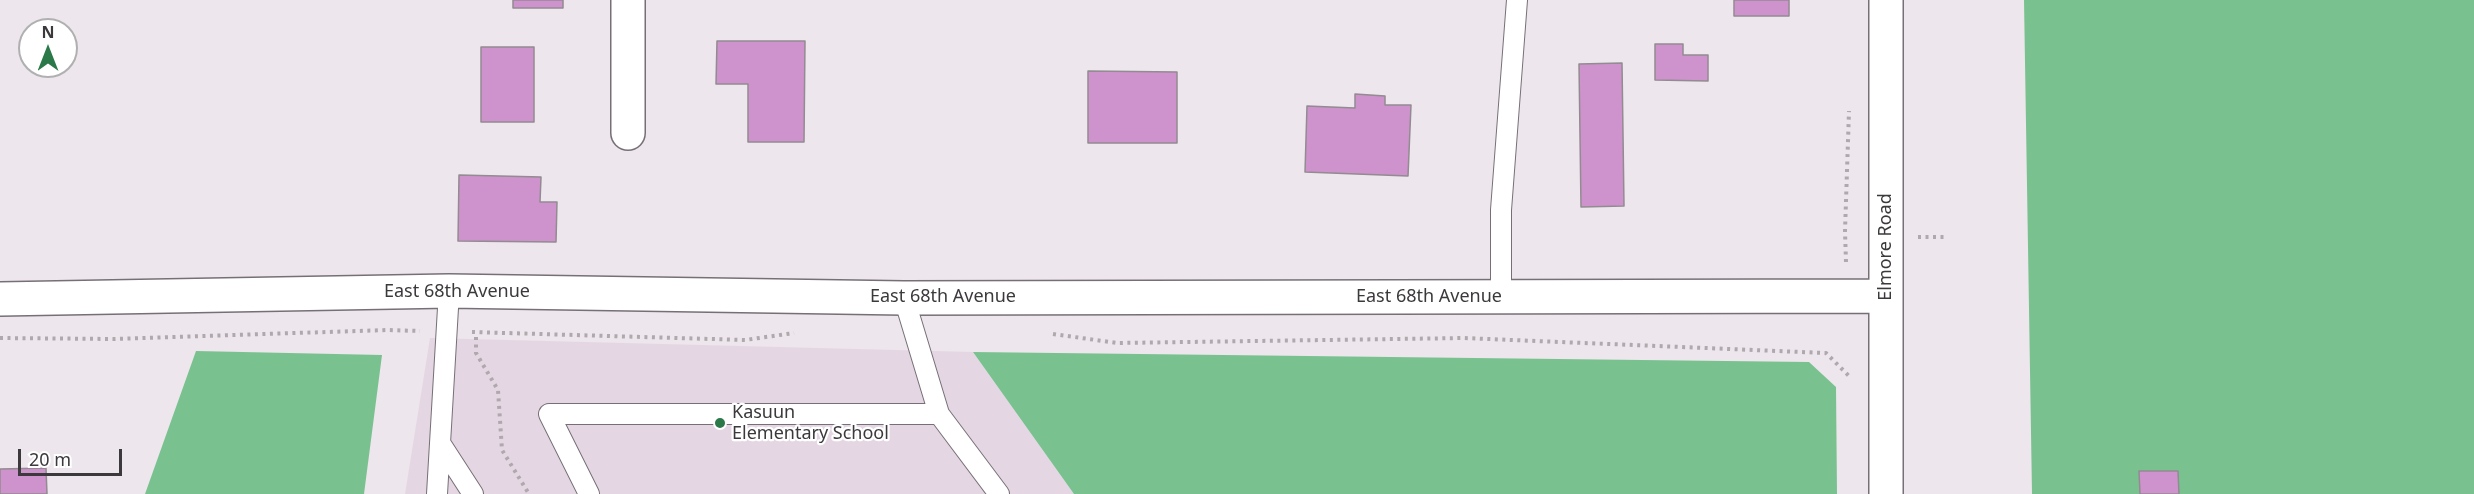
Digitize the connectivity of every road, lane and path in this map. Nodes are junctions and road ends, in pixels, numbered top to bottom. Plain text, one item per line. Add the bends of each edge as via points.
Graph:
1 (628, 0) edge
2 (1517, 0) edge
3 (1886, 0) edge
4 (628, 133) dead end
5 (449, 291) junction
6 (1886, 296) junction
7 (1501, 297) junction
8 (904, 298) junction
9 (0, 299) edge
10 (476, 333) dead end
11 (939, 414) junction
12 (440, 443) junction
13 (436, 494) edge
14 (473, 494) edge
15 (529, 494) edge
16 (589, 494) edge
17 (999, 494) edge
18 (1886, 494) edge

1 - 4 street
2 - 7 lane via 1501,210
3 - 6 street, Elmore Road
5 - 8 street, East 68th Avenue
5 - 9 street, East 68th Avenue
5 - 12 lane
6 - 7 street, East 68th Avenue
6 - 18 street, Elmore Road
7 - 8 street, East 68th Avenue
8 - 11 lane
10 - 15 path via 476,353 498,390 502,450
11 - 16 lane via 549,414
11 - 17 lane
12 - 13 lane
12 - 14 lane

